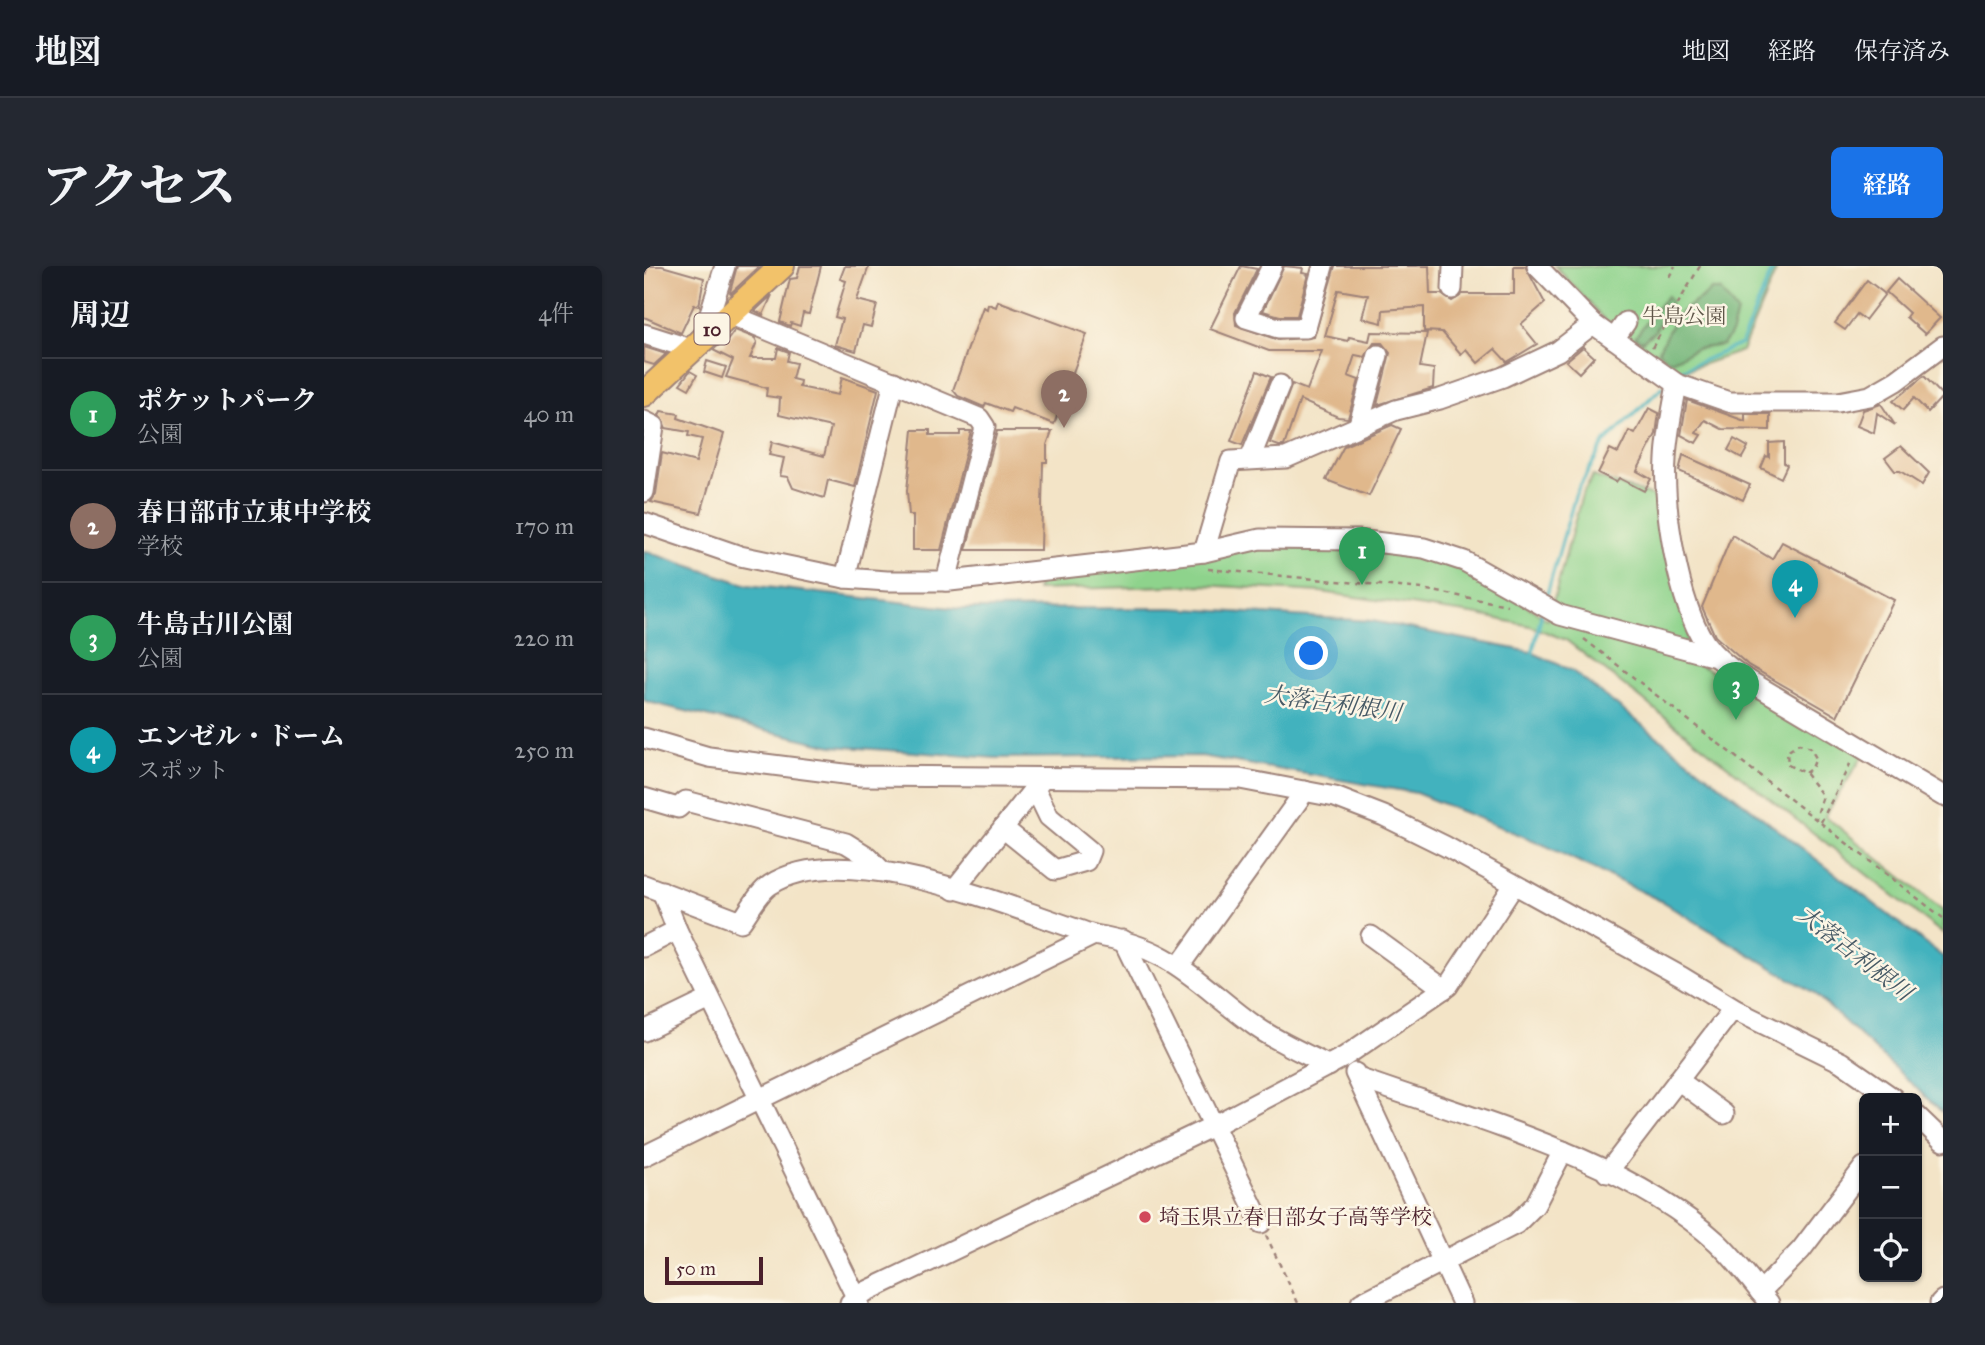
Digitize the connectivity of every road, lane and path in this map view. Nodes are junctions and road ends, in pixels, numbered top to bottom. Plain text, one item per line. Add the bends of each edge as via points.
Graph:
1 (725, 266) edge
2 (782, 266) edge
3 (1272, 266) edge
4 (1324, 266) edge
5 (1453, 266) edge
6 (1675, 266) edge
7 (1700, 266) edge
8 (1542, 268) edge
9 (1669, 277) dead end
10 (1452, 289) dead end
11 (721, 321) junction
12 (1626, 322) dead end
13 (1593, 324) junction
14 (644, 334) edge
15 (1614, 340) junction
16 (1943, 346) edge
17 (691, 349) junction
18 (1378, 355) dead end
19 (1644, 361) junction
20 (894, 382) junction
21 (1677, 384) junction
22 (1280, 385) dead end
23 (644, 394) edge
24 (644, 421) edge
25 (1359, 424) junction
26 (1250, 459) junction
27 (644, 492) edge
28 (644, 523) edge
29 (1203, 561) junction
30 (845, 578) junction
31 (946, 581) junction
32 (1539, 603) junction
33 (1577, 634) dead end
34 (1716, 657) junction
35 (644, 738) edge
36 (1863, 747) junction
37 (1805, 773) junction
38 (1038, 784) junction
39 (1306, 791) junction
40 (1943, 796) edge
41 (644, 798) edge
42 (1816, 818) junction
43 (1821, 822) junction
44 (1003, 828) junction
45 (882, 871) junction
46 (1514, 885) junction
47 (653, 888) edge
48 (954, 890) junction
49 (1942, 916) edge
50 (677, 930) junction
51 (1094, 935) junction
52 (1371, 936) dead end
53 (1123, 940) junction
54 (644, 947) edge
55 (1180, 965) junction
56 (1444, 989) junction
57 (710, 999) junction
58 (1738, 1011) junction
59 (644, 1031) edge
60 (1337, 1062) junction
61 (1358, 1078) junction
62 (1678, 1080) junction
63 (1886, 1093) edge
64 (760, 1100) junction
65 (1724, 1114) dead end
66 (1922, 1121) edge
67 (1215, 1125) junction
68 (1943, 1141) edge
69 (1563, 1151) junction
70 (644, 1156) edge
71 (1607, 1173) junction
72 (1859, 1174) edge
73 (1261, 1223) joint
74 (1444, 1262) junction
75 (1765, 1297) edge
76 (856, 1302) edge
77 (1298, 1303) edge
78 (1361, 1303) edge
79 (1462, 1303) edge

1 - 11 street via 709,316
2 - 11 main road, 10
3 - 4 street via 1247,318 1278,328 1306,328
5 - 10 street
6 - 9 path
7 - 19 path
8 - 13 street
11 - 17 main road, 10
11 - 20 street
12 - 15 street
13 - 15 street
13 - 25 street via 1558,351 1503,377
14 - 17 street
15 - 19 street
16 - 21 street via 1870,396 1838,402 1729,402
17 - 23 main road, 10
18 - 25 street
19 - 21 street
20 - 30 street
20 - 31 street via 979,418 985,427
21 - 34 street via 1665,458 1670,527 1696,625
22 - 26 street
24 - 27 street via 654,426
25 - 26 street via 1286,458
26 - 29 street via 1231,461
28 - 30 street via 740,556
29 - 31 street
29 - 32 path via 1224,568 1422,589 1517,606
29 - 32 street via 1246,541 1319,537 1424,548 1464,561
30 - 31 street
32 - 34 street via 1583,623
33 - 42 path
34 - 36 street
35 - 38 street via 709,757 860,776
36 - 40 street
36 - 43 path via 1854,755
37 - 37 path via 1788,765 1787,752 1799,744 1810,748 1816,758
37 - 42 path via 1823,796
38 - 39 street via 1240,779
38 - 44 street
38 - 44 street via 1049,817 1090,850 1086,861 1055,870
39 - 46 street via 1384,816
39 - 55 street
41 - 45 street via 678,808 686,801 846,843
42 - 43 path
43 - 49 path
44 - 48 street
45 - 47 street via 811,869 769,885 741,922
45 - 48 street
46 - 56 street
46 - 58 street
47 - 50 street
48 - 51 street
50 - 54 street
50 - 57 street
51 - 53 street
51 - 64 street
52 - 56 street
53 - 55 street
53 - 67 street
55 - 60 street via 1260,1029
56 - 60 street
57 - 59 street
57 - 64 street
58 - 62 street via 1729,1014
58 - 63 street via 1841,1062
60 - 61 street
60 - 67 street
61 - 69 street
61 - 74 street
62 - 65 street
62 - 71 street
64 - 70 street
64 - 76 street
66 - 68 street
67 - 73 street
67 - 76 street via 865,1292
69 - 71 street
69 - 74 street via 1535,1205 1516,1224
71 - 75 street via 1682,1215 1718,1243
72 - 75 street
73 - 77 path
74 - 78 street
74 - 79 street

